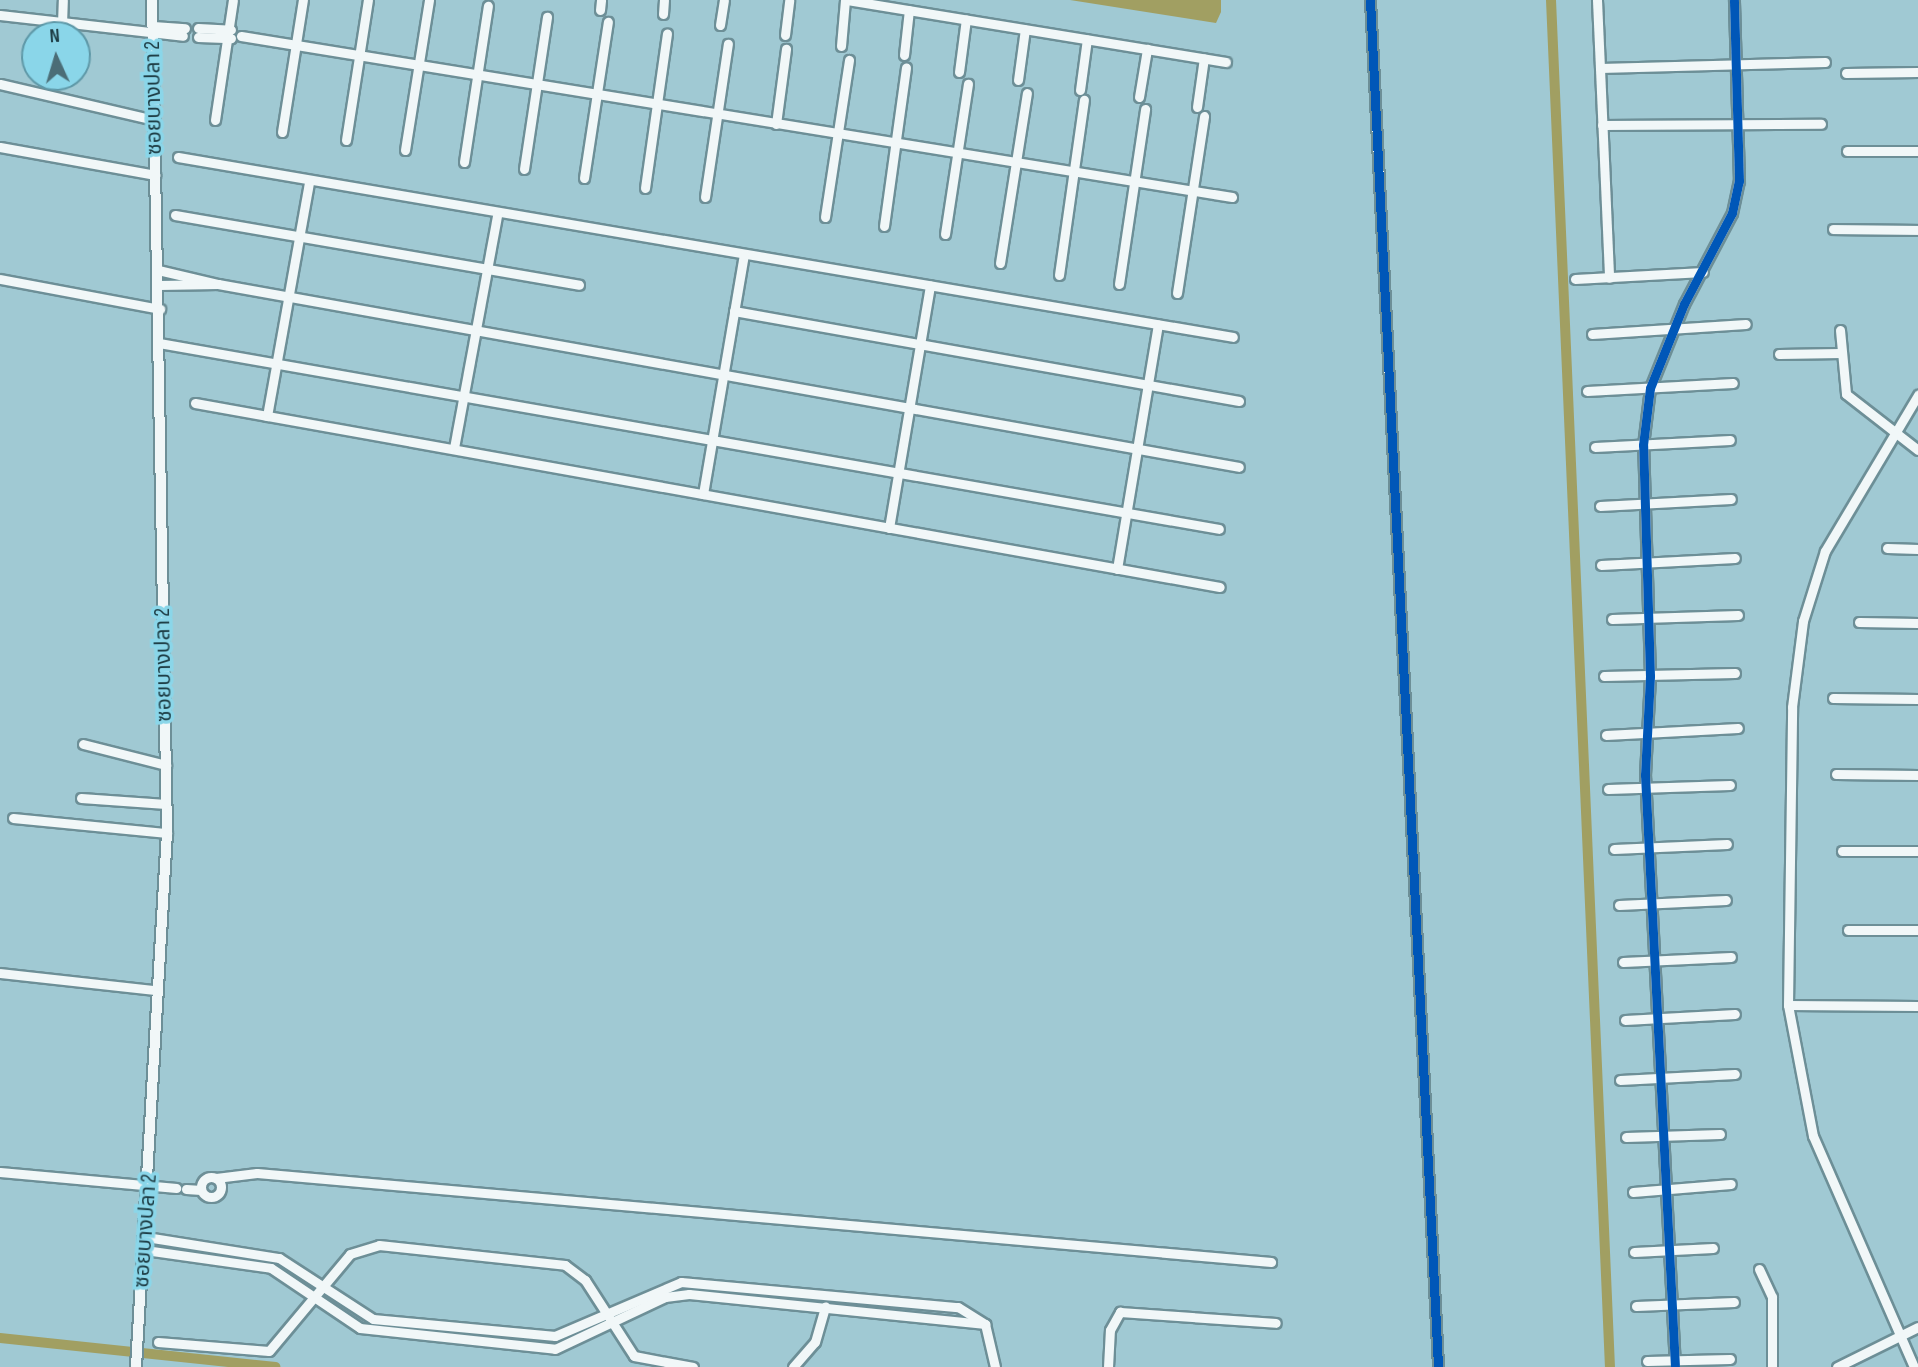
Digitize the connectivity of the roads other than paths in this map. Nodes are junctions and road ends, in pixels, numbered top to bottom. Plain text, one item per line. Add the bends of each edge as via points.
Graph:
1 (62, 0) edge
2 (152, 0) edge
3 (233, 0) edge
4 (303, 0) edge
5 (368, 0) edge
6 (429, 0) edge
7 (601, 0) edge
8 (664, 0) edge
9 (724, 0) edge
10 (789, 0) edge
11 (846, 0) edge
12 (1370, 0) edge
13 (1597, 0) edge
14 (1734, 0) edge
15 (488, 6) dead end
16 (600, 10) dead end
17 (909, 10) junction
18 (663, 14) dead end
19 (0, 15) edge
20 (547, 17) dead end
21 (966, 19) junction
22 (41, 21) edge
23 (62, 21) edge
24 (608, 22) dead end
25 (720, 25) dead end
26 (91, 26) edge
27 (1025, 29) junction
28 (153, 31) junction
29 (184, 32) dead end
30 (198, 32) dead end
31 (228, 34) junction
32 (667, 34) dead end
33 (785, 35) dead end
34 (1087, 39) junction
35 (728, 44) dead end
36 (841, 46) dead end
37 (296, 47) junction
38 (786, 49) dead end
39 (1147, 49) junction
40 (904, 55) dead end
41 (359, 57) junction
42 (1205, 58) junction
43 (849, 60) dead end
44 (1226, 62) dead end
45 (1734, 62) junction
46 (1825, 62) dead end
47 (419, 67) junction
48 (906, 68) dead end
49 (1600, 68) junction
50 (959, 72) dead end
51 (1918, 72) edge
52 (1846, 73) dead end
53 (477, 76) junction
54 (1018, 80) dead end
55 (0, 84) edge
56 (968, 84) dead end
57 (537, 86) junction
58 (1080, 90) dead end
59 (1027, 93) dead end
60 (597, 95) junction
61 (1139, 97) dead end
62 (1084, 100) dead end
63 (658, 105) junction
64 (1197, 107) dead end
65 (1145, 109) dead end
66 (717, 114) junction
67 (1203, 116) dead end
68 (155, 120) junction
69 (215, 120) dead end
70 (1738, 123) junction
71 (776, 124) junction
72 (1821, 124) dead end
73 (1602, 125) junction
74 (282, 132) dead end
75 (838, 134) junction
76 (346, 140) dead end
77 (896, 143) junction
78 (0, 147) edge
79 (405, 150) dead end
80 (1846, 151) dead end
81 (1918, 151) edge
82 (957, 153) junction
83 (178, 157) dead end
84 (464, 162) dead end
85 (1016, 162) junction
86 (524, 169) dead end
87 (1074, 172) junction
88 (156, 175) junction
89 (584, 178) dead end
90 (1134, 181) junction
91 (309, 182) junction
92 (645, 187) dead end
93 (1192, 190) junction
94 (705, 197) dead end
95 (1232, 197) dead end
96 (175, 215) dead end
97 (497, 215) junction
98 (825, 217) dead end
99 (884, 226) dead end
100 (1833, 229) dead end
101 (1918, 230) edge
102 (945, 234) dead end
103 (299, 236) junction
104 (744, 254) junction
105 (1000, 263) dead end
106 (486, 269) junction
107 (158, 270) junction
108 (1703, 272) junction
109 (1059, 275) dead end
110 (1609, 278) junction
111 (0, 279) edge
112 (1575, 279) dead end
113 (218, 284) junction
114 (1119, 284) dead end
115 (159, 285) junction
116 (579, 285) dead end
117 (930, 285) junction
118 (1177, 293) dead end
119 (290, 300) junction
120 (160, 309) junction
121 (734, 310) junction
122 (1157, 324) junction
123 (1746, 324) dead end
124 (1675, 329) junction
125 (1840, 330) dead end
126 (476, 334) junction
127 (1592, 334) dead end
128 (1233, 337) dead end
129 (159, 343) junction
130 (920, 344) junction
131 (1841, 353) junction
132 (1779, 354) dead end
133 (277, 362) junction
134 (723, 374) junction
135 (1733, 383) dead end
136 (1147, 385) junction
137 (1650, 388) junction
138 (1587, 391) dead end
139 (464, 395) junction
140 (1918, 395) edge
141 (1239, 401) dead end
142 (195, 402) dead end
143 (909, 407) junction
144 (267, 416) junction
145 (1895, 431) junction
146 (712, 439) junction
147 (1730, 440) dead end
148 (1643, 445) junction
149 (1595, 447) dead end
150 (1137, 448) junction
151 (454, 449) junction
152 (1918, 450) edge
153 (1239, 467) dead end
154 (898, 472) junction
155 (703, 494) junction
156 (1731, 499) dead end
157 (1642, 504) junction
158 (1600, 506) dead end
159 (1126, 513) junction
160 (889, 528) junction
161 (1219, 530) dead end
162 (1887, 548) dead end
163 (1918, 548) edge
164 (1735, 558) dead end
165 (1647, 564) junction
166 (1601, 565) dead end
167 (1117, 569) junction
168 (1220, 587) dead end
169 (1738, 615) dead end
170 (1650, 618) junction
171 (1612, 619) dead end
172 (1859, 622) dead end
173 (1918, 623) edge
174 (1735, 673) dead end
175 (1604, 676) dead end
176 (1650, 676) junction
177 (1833, 698) dead end
178 (1918, 699) edge
179 (1738, 728) dead end
180 (1644, 731) junction
181 (1606, 734) dead end
182 (83, 744) dead end
183 (166, 765) junction
184 (1836, 774) dead end
185 (1918, 775) edge
186 (1730, 785) dead end
187 (1646, 788) junction
188 (1608, 789) dead end
189 (81, 798) dead end
190 (166, 804) junction
191 (13, 817) dead end
192 (167, 833) junction
193 (1727, 844) dead end
194 (1650, 848) junction
195 (1614, 849) dead end
196 (1842, 851) dead end
197 (1918, 851) edge
198 (1726, 900) dead end
199 (1653, 904) junction
200 (1619, 905) dead end
201 (1848, 930) dead end
202 (1918, 930) edge
203 (1731, 957) dead end
204 (1657, 960) junction
205 (1623, 962) dead end
206 (0, 974) edge
207 (155, 990) junction
208 (1788, 1005) junction
209 (1918, 1006) edge
210 (1735, 1014) dead end
211 (1660, 1018) junction
212 (1625, 1020) dead end
213 (1735, 1074) dead end
214 (1663, 1077) junction
215 (1620, 1080) dead end
216 (1720, 1134) dead end
217 (1666, 1135) junction
218 (1626, 1137) dead end
219 (0, 1172) edge
220 (216, 1178) junction
221 (149, 1184) junction
222 (1731, 1184) dead end
223 (201, 1189) junction
224 (1669, 1191) junction
225 (1633, 1192) dead end
226 (146, 1237) junction
227 (229, 1248) junction
228 (1672, 1248) junction
229 (1713, 1248) dead end
230 (145, 1250) junction
231 (1634, 1252) dead end
232 (228, 1260) junction
233 (1271, 1262) dead end
234 (1759, 1269) dead end
235 (323, 1288) junction
236 (826, 1294) junction
237 (315, 1297) junction
238 (1734, 1302) dead end
239 (1673, 1305) junction
240 (1636, 1307) dead end
241 (824, 1308) junction
242 (607, 1313) junction
243 (1276, 1323) dead end
244 (613, 1324) junction
245 (985, 1324) junction
246 (1918, 1328) edge
247 (1901, 1336) junction
248 (158, 1342) dead end
249 (1730, 1359) dead end
250 (1647, 1361) dead end
251 (1675, 1364) edge
252 (136, 1367) edge
253 (693, 1367) edge
254 (793, 1367) edge
255 (995, 1367) edge
256 (1108, 1367) edge
257 (1438, 1367) edge
258 (1772, 1367) edge
259 (1837, 1367) edge
260 (1914, 1367) edge

1 - 23 street
2 - 28 street, ซอยบางปลา 2
3 - 31 street
4 - 37 street
5 - 41 street
6 - 47 street
7 - 16 street
8 - 18 street
9 - 25 street
10 - 33 street
11 - 17 street
11 - 36 street
12 - 257 street
13 - 49 street
14 - 45 street
15 - 53 street
17 - 21 street
17 - 40 street
19 - 22 street
20 - 57 street
21 - 27 street
21 - 50 street
24 - 60 street
26 - 28 street
27 - 34 street
27 - 54 street
28 - 29 street
28 - 68 street, ซอยบางปลา 2
30 - 31 street
31 - 37 street
31 - 69 street
32 - 63 street
34 - 39 street
34 - 58 street
35 - 66 street
37 - 41 street
37 - 74 street
38 - 71 street
39 - 42 street
39 - 61 street
41 - 47 street
41 - 76 street
42 - 44 street
42 - 64 street
43 - 75 street
45 - 46 street
45 - 49 street
45 - 70 street
47 - 53 street
47 - 79 street
48 - 77 street
49 - 73 street
51 - 52 street
53 - 57 street
53 - 84 street
55 - 68 street via 27,85
56 - 82 street
57 - 60 street
57 - 86 street
59 - 85 street
60 - 63 street
60 - 89 street
62 - 87 street
63 - 66 street
63 - 92 street
65 - 90 street
66 - 71 street
66 - 94 street
67 - 93 street
68 - 88 street, ซอยบางปลา 2
70 - 72 street
70 - 73 street
70 - 108 street via 1732,212
71 - 75 street
73 - 110 street
75 - 77 street
75 - 98 street
77 - 82 street
77 - 99 street
78 - 88 street
80 - 81 street
82 - 85 street
82 - 102 street
83 - 91 street
85 - 87 street
85 - 105 street
87 - 90 street
87 - 109 street
88 - 107 street, ซอยบางปลา 2
90 - 93 street
90 - 114 street
91 - 97 street
91 - 103 street
93 - 95 street
93 - 118 street
96 - 103 street
97 - 104 street
97 - 106 street
100 - 101 street
103 - 106 street
103 - 119 street
104 - 117 street
104 - 121 street
106 - 116 street
106 - 126 street
107 - 113 street
107 - 115 street, ซอยบางปลา 2
108 - 110 street
108 - 124 street
110 - 112 street
111 - 120 street
113 - 115 street
113 - 119 street
115 - 120 street, ซอยบางปลา 2
117 - 122 street
117 - 130 street
119 - 126 street
119 - 133 street
120 - 129 street, ซอยบางปลา 2
121 - 130 street
121 - 134 street
122 - 128 street
122 - 136 street
123 - 124 street
124 - 127 street
124 - 137 street
125 - 131 street
126 - 134 street
126 - 139 street
129 - 133 street
129 - 183 street, ซอยบางปลา 2
130 - 136 street
130 - 143 street
131 - 132 street
131 - 145 street via 1846,394
133 - 139 street
133 - 144 street
134 - 143 street
134 - 146 street
135 - 137 street
136 - 141 street
136 - 150 street
137 - 138 street
137 - 148 street
139 - 146 street
139 - 151 street
140 - 145 street
142 - 144 street
143 - 150 street
143 - 154 street
144 - 151 street
145 - 152 street
145 - 208 street via 1825,551 1802,621 1792,707
146 - 154 street
146 - 155 street
147 - 148 street
148 - 149 street
148 - 157 street
150 - 153 street
150 - 159 street
151 - 155 street
154 - 159 street
154 - 160 street
155 - 160 street
156 - 157 street
157 - 158 street
157 - 165 street
159 - 161 street
159 - 167 street
160 - 167 street
162 - 163 street
164 - 165 street
165 - 166 street
165 - 170 street
167 - 168 street
169 - 170 street
170 - 171 street
170 - 176 street
172 - 173 street
174 - 176 street
175 - 176 street
176 - 180 street
177 - 178 street
179 - 180 street
180 - 181 street
180 - 187 street
182 - 183 street
183 - 190 street, ซอยบางปลา 2
184 - 185 street
186 - 187 street
187 - 188 street
187 - 194 street
189 - 190 street
190 - 192 street, ซอยบางปลา 2
191 - 192 street
192 - 207 street, ซอยบางปลา 2
193 - 194 street
194 - 195 street
194 - 199 street
196 - 197 street
198 - 199 street
199 - 200 street
199 - 204 street
201 - 202 street
203 - 204 street
204 - 205 street
204 - 211 street
206 - 207 street
207 - 221 street, ซอยบางปลา 2
208 - 209 street
208 - 247 street via 1813,1136
210 - 211 street
211 - 212 street
211 - 214 street
213 - 214 street
214 - 215 street
214 - 217 street
216 - 217 street
217 - 218 street
217 - 224 street
219 - 221 street
220 - 223 street via 203,1181
220 - 223 street via 217,1195
220 - 233 street via 257,1173
221 - 223 street
221 - 226 street, ซอยบางปลา 2
222 - 224 street
224 - 225 street
224 - 228 street
226 - 227 street
226 - 230 street, ซอยบางปลา 2
227 - 232 street
227 - 235 street via 279,1258
228 - 229 street
228 - 231 street
228 - 239 street
230 - 232 street
230 - 252 street, ซอยบางปลา 2
232 - 237 street via 271,1268
234 - 258 street via 1772,1297
235 - 237 street
235 - 242 street via 373,1319 555,1336
235 - 242 street via 350,1254 379,1245 552,1261 578,1272
236 - 241 street
236 - 242 street via 681,1282
236 - 245 street via 958,1307
237 - 244 street via 347,1323 373,1332 555,1349
237 - 248 street via 261,1354
238 - 239 street
239 - 240 street
239 - 251 street
241 - 244 street via 675,1295
241 - 245 street
241 - 254 street via 815,1342
242 - 244 street
243 - 256 street via 1120,1312 1110,1330
244 - 253 street via 640,1360
245 - 255 street
246 - 247 street
247 - 259 street
247 - 260 street
249 - 251 street
250 - 251 street

